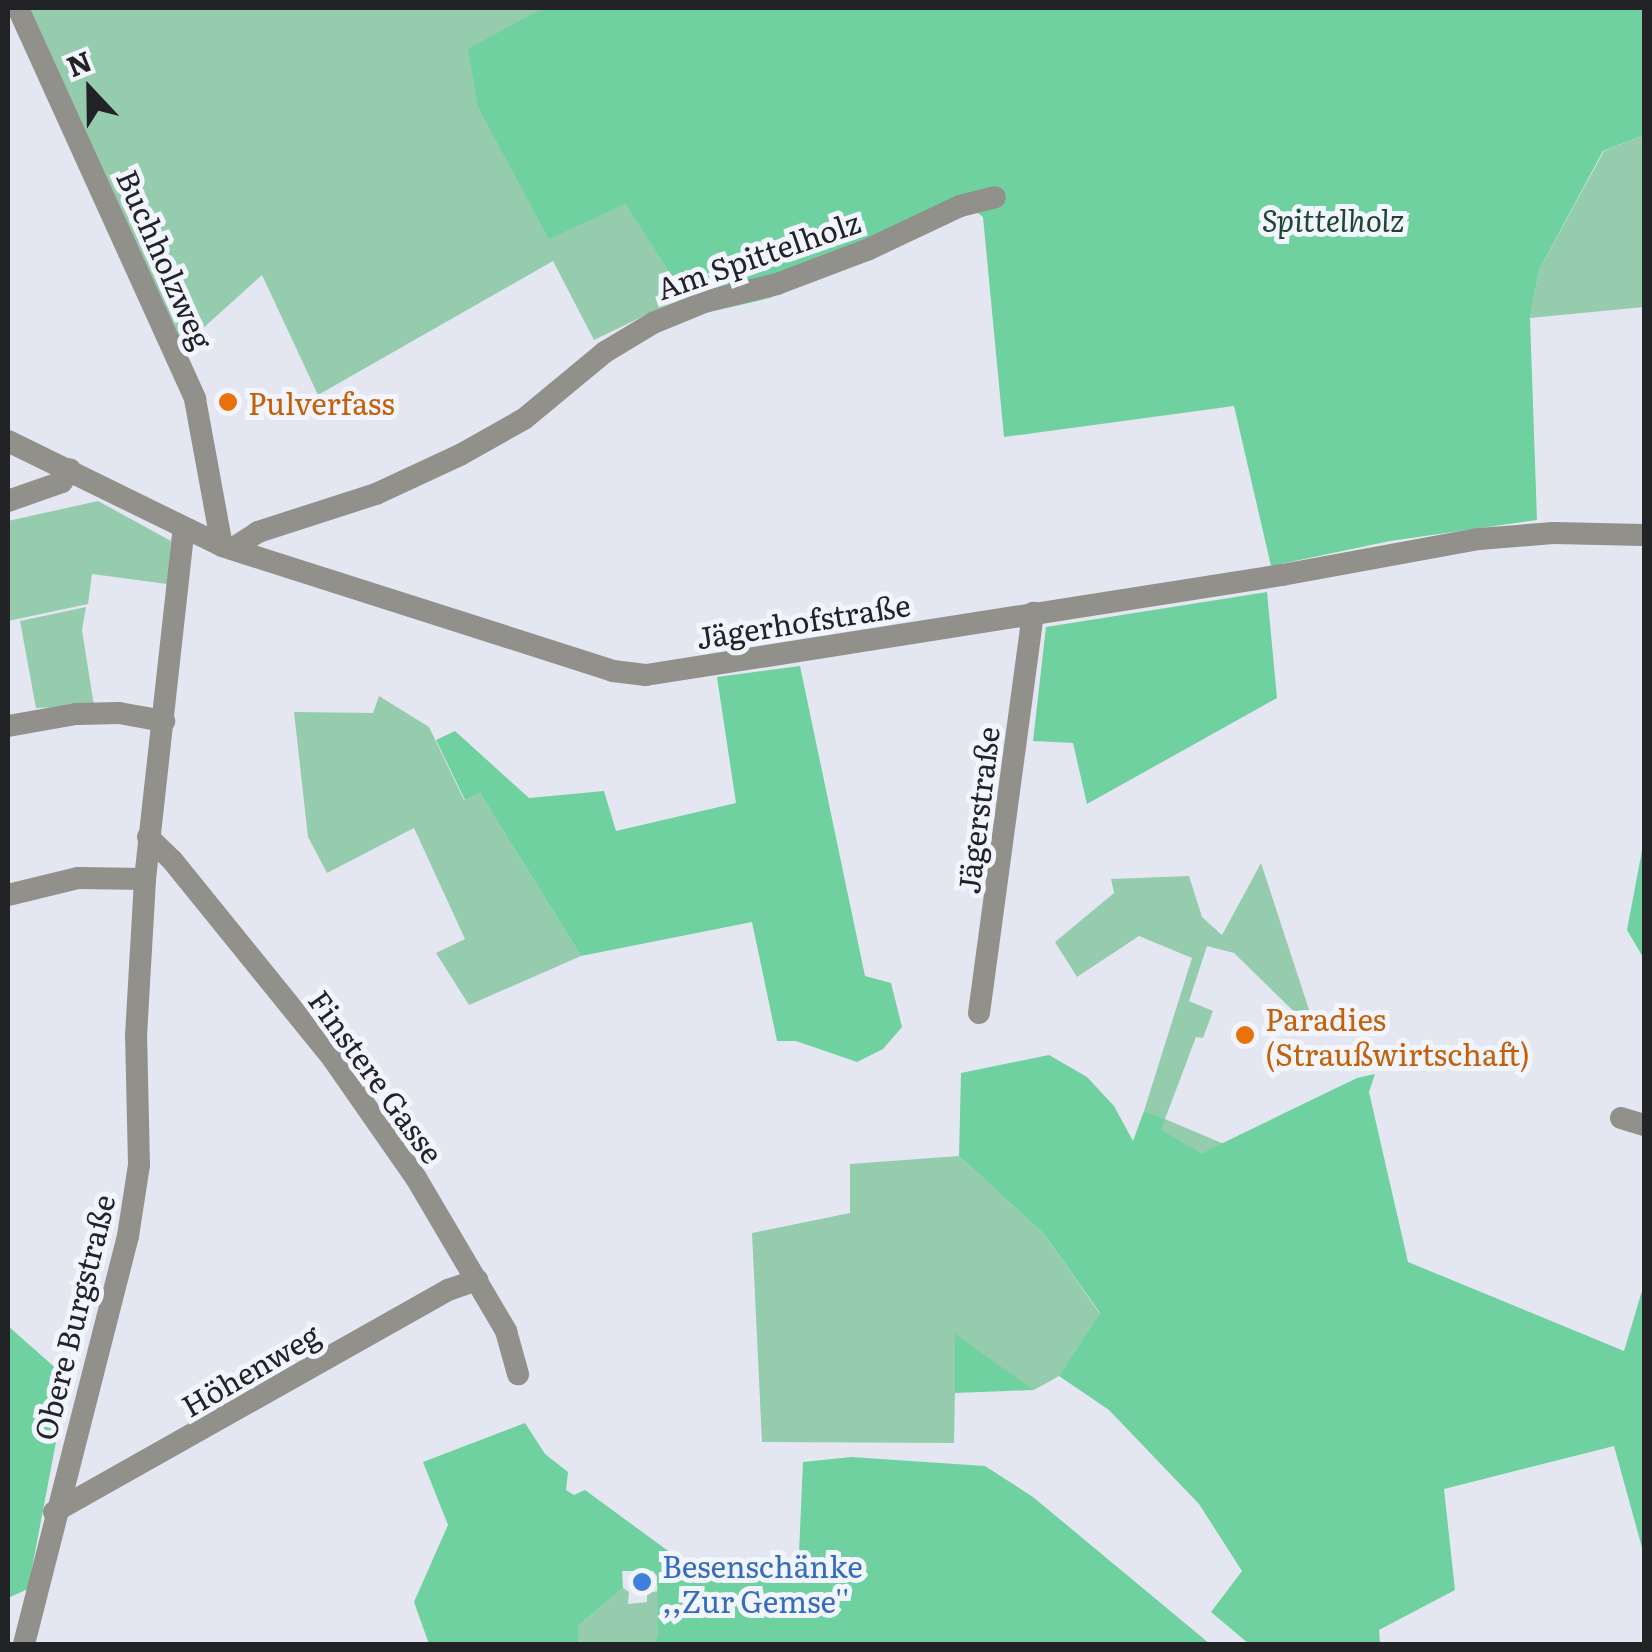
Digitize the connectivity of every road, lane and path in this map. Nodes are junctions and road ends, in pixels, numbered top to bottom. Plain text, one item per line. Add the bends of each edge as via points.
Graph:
1 (17, 17) edge
2 (995, 197) dead end
3 (8, 441) edge
4 (70, 469) junction
5 (8, 501) edge
6 (184, 528) junction
7 (1644, 535) edge
8 (227, 547) junction
9 (1033, 614) junction
10 (164, 720) junction
11 (8, 726) edge
12 (148, 837) junction
13 (146, 879) junction
14 (8, 894) edge
15 (978, 1013) dead end
16 (1621, 1118) dead end
17 (1644, 1124) edge
18 (477, 1280) junction
19 (518, 1374) dead end
20 (54, 1512) junction
21 (24, 1644) edge

1 - 8 street, Buchholzweg via 195,399
2 - 8 street, Am Spittelholz via 778,284 706,301 653,323 605,352 524,419 460,455 376,494
3 - 4 street, Jägerhofstraße
4 - 5 street via 62,482
4 - 6 street, Jägerhofstraße
6 - 8 street, Jägerhofstraße
6 - 10 street, Obere Burgstraße
7 - 9 street, Jägerhofstraße via 1478,538
8 - 9 street, Jägerhofstraße via 646,676
9 - 15 street, Jägerstraße
10 - 11 street via 76,714
10 - 12 street, Obere Burgstraße
12 - 13 street, Obere Burgstraße
12 - 18 street, Finstere Gasse via 333,1058
13 - 14 street via 78,878
13 - 20 street, Obere Burgstraße via 136,1036 139,1165 128,1236
16 - 17 street
18 - 19 street, Finstere Gasse via 506,1331
18 - 20 street, Höhenweg via 448,1290
20 - 21 street, Obere Burgstraße

